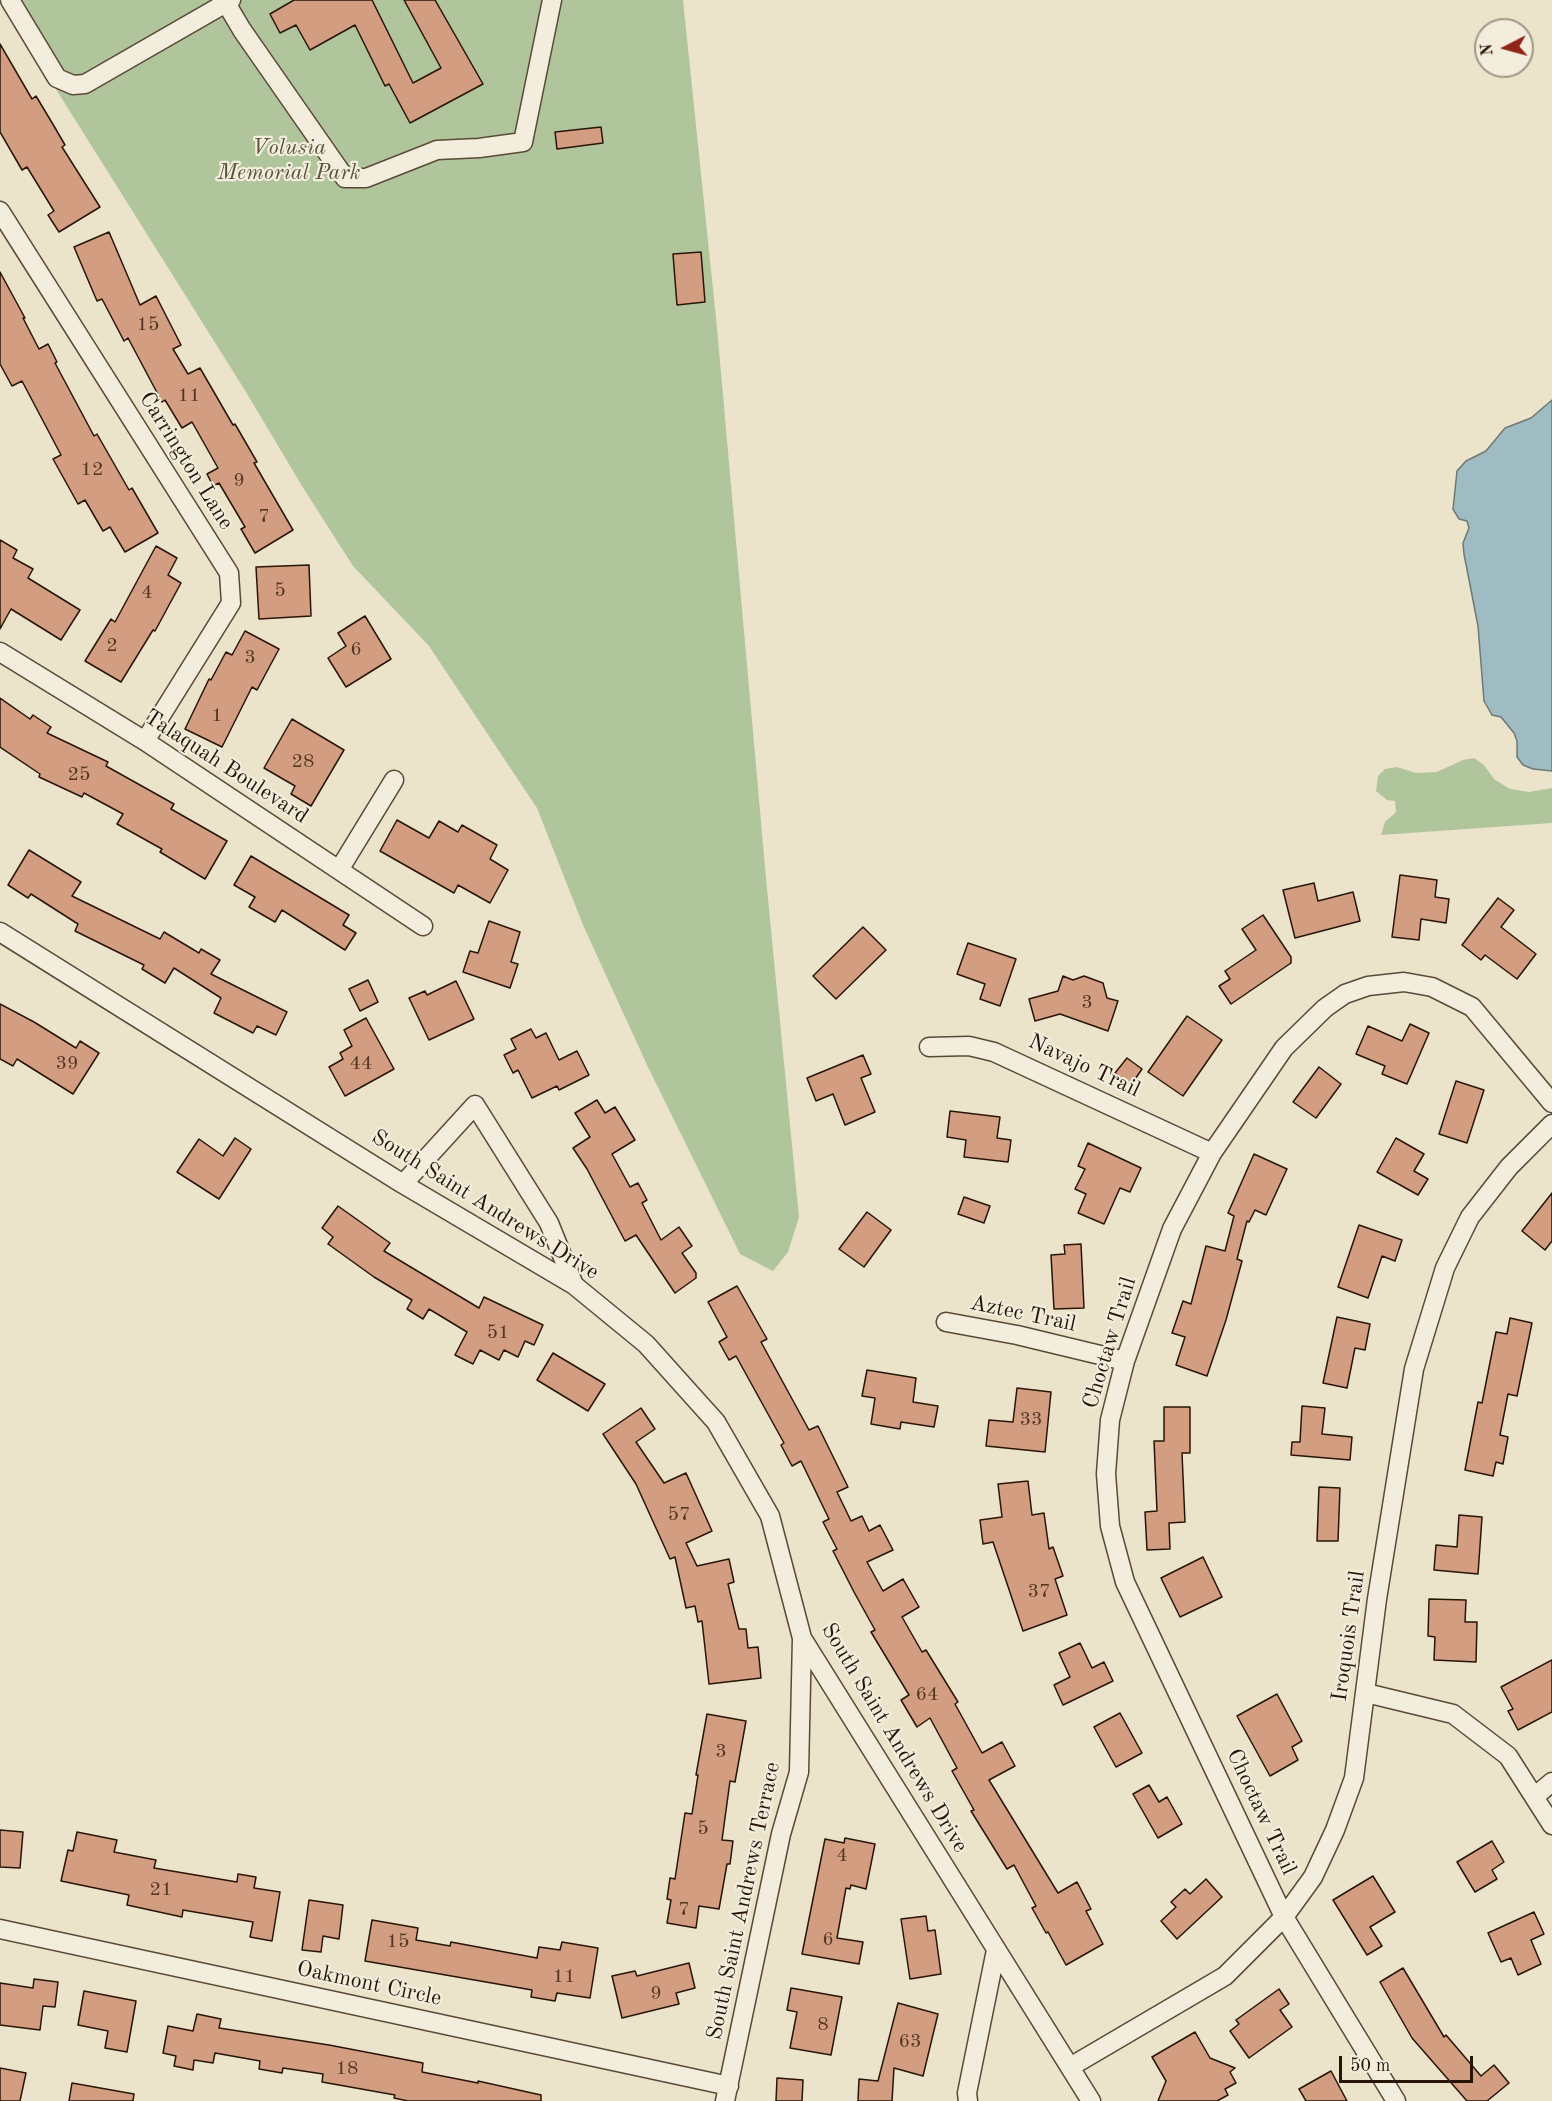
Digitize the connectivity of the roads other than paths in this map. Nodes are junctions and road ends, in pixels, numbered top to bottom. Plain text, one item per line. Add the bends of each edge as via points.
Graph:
1 (10, 0) edge
2 (552, 0) edge
3 (228, 1) edge
4 (2, 221) edge
5 (0, 652) edge
6 (145, 741) junction
7 (394, 780) dead end
8 (339, 870) junction
9 (423, 926) dead end
10 (0, 932) edge
11 (929, 1047) dead end
12 (1552, 1103) edge
13 (1552, 1124) edge
14 (1212, 1153) junction
15 (403, 1184) junction
16 (574, 1285) junction
17 (946, 1322) dead end
18 (1125, 1361) junction
19 (802, 1638) junction
20 (1366, 1693) junction
21 (1552, 1782) edge
22 (1534, 1797) junction
23 (1552, 1825) edge
24 (1284, 1917) junction
25 (0, 1929) edge
26 (996, 1950) junction
27 (1070, 2067) junction
28 (727, 2094) edge
29 (968, 2101) edge
30 (1091, 2101) edge
31 (1396, 2101) edge

1 - 3 street via 57,78 73,85 85,84
2 - 3 street via 523,142 437,150 366,178 345,178 248,39
4 - 6 street, Carrington Lane via 229,573 231,603
5 - 6 street, Talaquah Boulevard
6 - 8 street, Talaquah Boulevard
7 - 8 street
8 - 9 street, Talaquah Boulevard
10 - 15 street, South Saint Andrews Drive
11 - 14 street, Navajo Trail via 969,1046 994,1052
12 - 14 street, Choctaw Trail via 1472,1007 1432,987 1404,982 1368,986 1345,994 1325,1008 1284,1048
13 - 20 street, Iroquois Trail via 1509,1167 1470,1217 1445,1268 1414,1369
14 - 18 street, Choctaw Trail via 1172,1229
15 - 16 street, South Saint Andrews Drive
15 - 16 street via 476,1105 549,1223
16 - 19 street, South Saint Andrews Drive via 646,1344 716,1422 770,1516
17 - 18 street, Aztec Trail
18 - 24 street, Choctaw Trail via 1110,1420 1106,1474 1110,1526 1125,1581
19 - 26 street, South Saint Andrews Drive
19 - 28 street, South Saint Andrews Terrace via 800,1772 781,1834
20 - 22 street via 1453,1714 1508,1756
20 - 24 street, Iroquois Trail via 1354,1778 1335,1830 1312,1877
21 - 22 street
22 - 23 street
24 - 27 street, Iroquois Trail via 1225,1976
24 - 31 street, Choctaw Trail
25 - 28 street, Oakmont Circle
26 - 27 street, South Saint Andrews Drive
26 - 29 street
27 - 30 street, South Saint Andrews Drive

